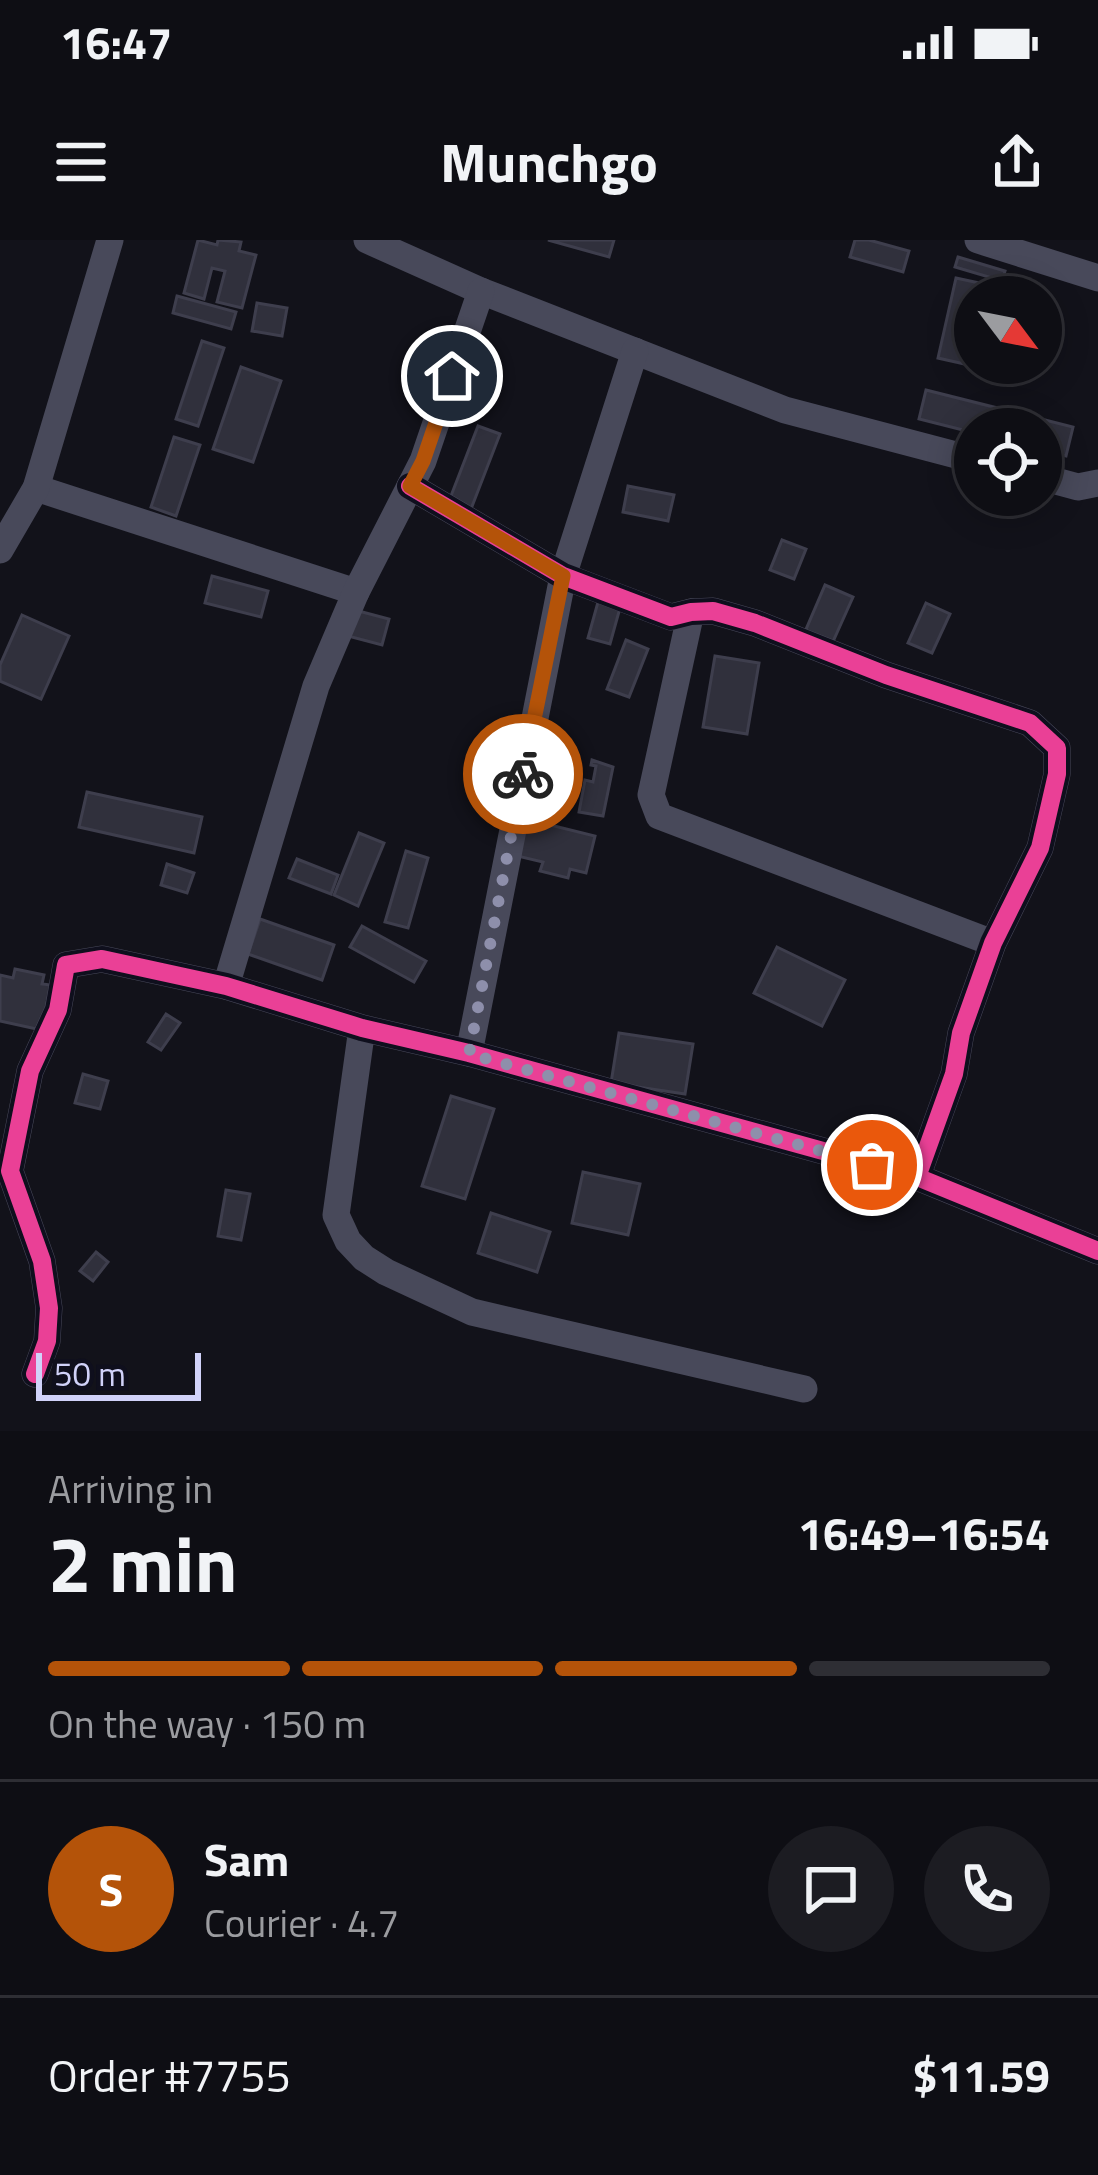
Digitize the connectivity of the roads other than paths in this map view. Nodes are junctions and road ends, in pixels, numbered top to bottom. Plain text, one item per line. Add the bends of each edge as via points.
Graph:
1 (110, 240) edge
2 (368, 240) edge
3 (978, 240) edge
4 (1098, 278) edge
5 (481, 291) junction
6 (635, 351) junction
7 (954, 455) edge
8 (1062, 483) edge
9 (1098, 483) edge
10 (410, 486) junction
11 (35, 488) junction
12 (0, 550) edge
13 (563, 576) junction
14 (356, 592) junction
15 (692, 612) junction
16 (993, 943) junction
17 (226, 986) junction
18 (362, 1028) junction
19 (469, 1054) junction
20 (917, 1177) junction
21 (1098, 1251) edge
22 (35, 1374) dead end
23 (804, 1389) dead end

1 - 11 street
2 - 5 street
3 - 4 street
5 - 6 street
5 - 10 street
6 - 7 street via 784,410
6 - 13 street
8 - 9 street
10 - 13 street
10 - 14 street
11 - 12 street
11 - 14 street
13 - 15 street via 671,617
13 - 19 street
14 - 17 street via 316,686
15 - 16 street via 651,795 659,817
15 - 16 street via 755,622 1030,723 1057,748 1040,848
16 - 20 street
17 - 18 street
17 - 22 street via 102,959 66,965 10,1171 49,1308
18 - 19 street
18 - 23 street via 335,1215 364,1258 472,1312
19 - 20 street
20 - 21 street

